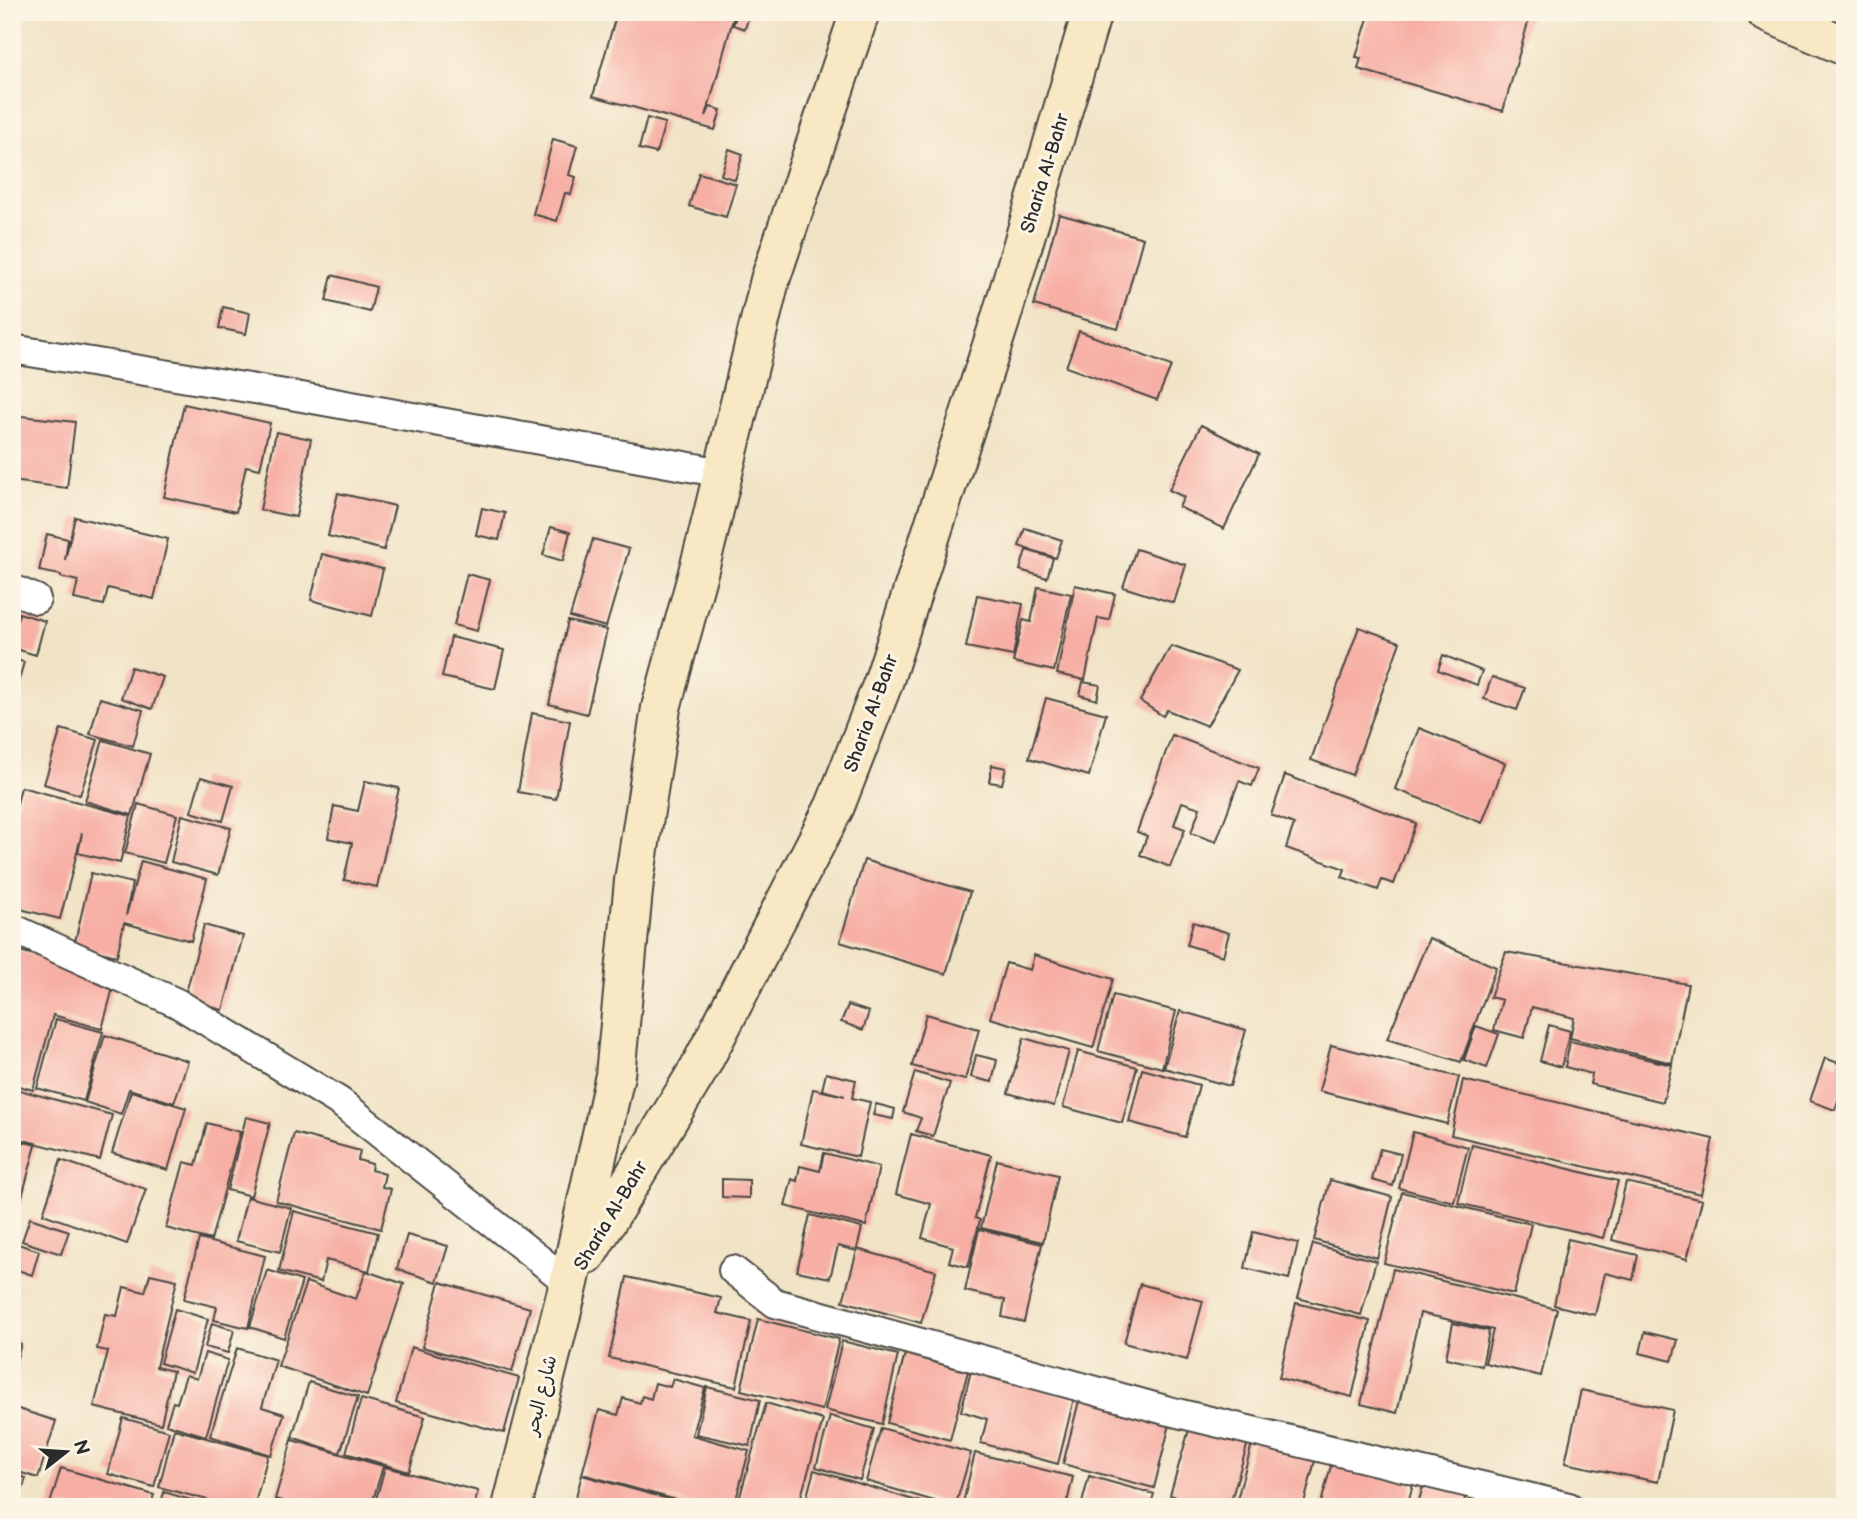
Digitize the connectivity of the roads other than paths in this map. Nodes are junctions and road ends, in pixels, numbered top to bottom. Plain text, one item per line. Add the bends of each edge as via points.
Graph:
1 (860, 12) edge
2 (1092, 12) edge
3 (1766, 12) edge
4 (1845, 46) edge
5 (12, 349) edge
6 (723, 472) junction
7 (12, 928) edge
8 (733, 1270) dead end
9 (569, 1283) junction
10 (512, 1507) edge
11 (1569, 1507) edge

1 - 6 main road, Sharia Al-Bahr via 770,280
2 - 9 main road, Sharia Al-Bahr via 1000,321 883,683 835,806 700,1067
3 - 4 main road
5 - 6 street
6 - 9 main road, Sharia Al-Bahr via 661,708 634,881 615,1074
7 - 9 street via 177,1003 340,1102
8 - 11 street via 775,1303 1169,1411
9 - 10 main road, شارع البحر

